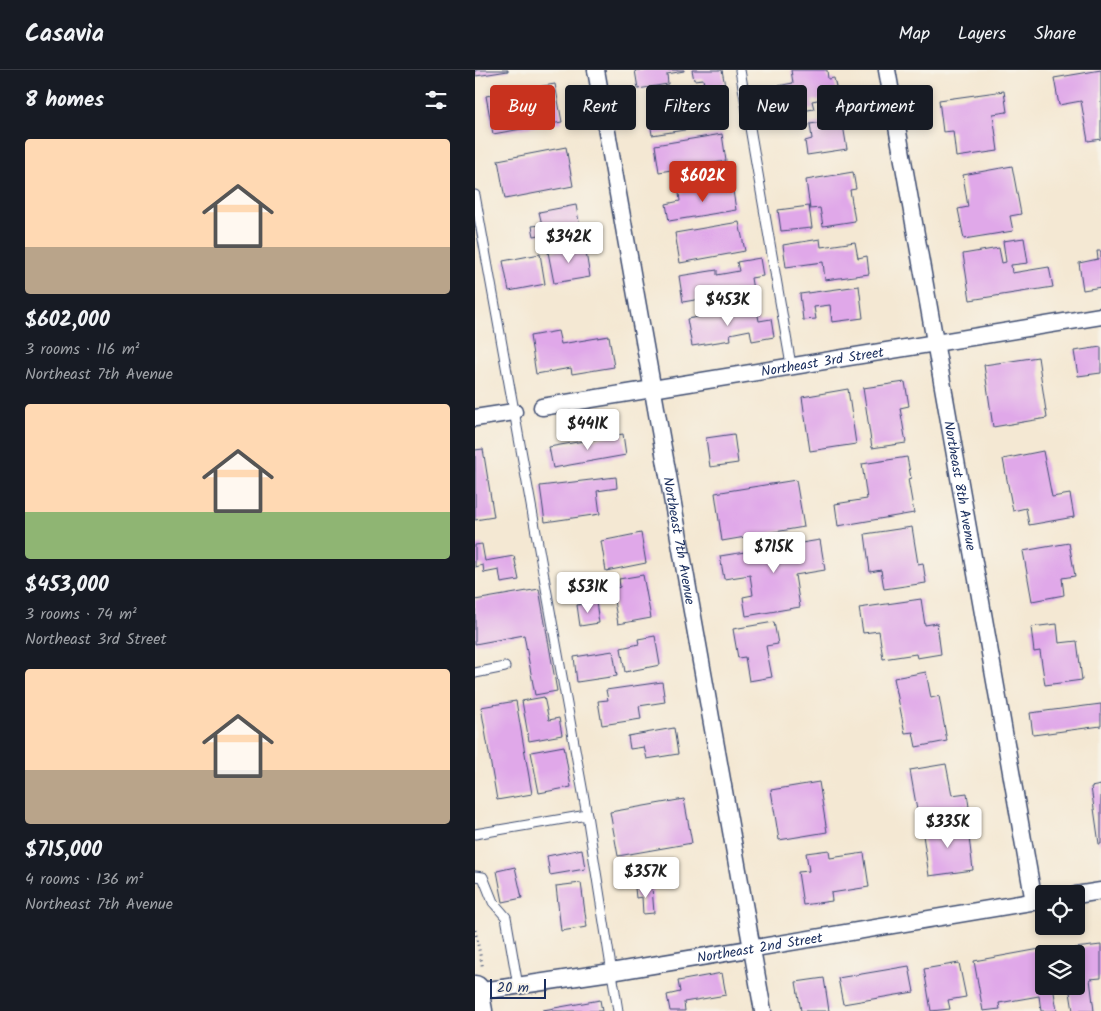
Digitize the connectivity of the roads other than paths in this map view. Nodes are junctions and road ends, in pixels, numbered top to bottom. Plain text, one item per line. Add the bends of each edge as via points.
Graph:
1 (596, 70) edge
2 (740, 70) edge
3 (887, 70) edge
4 (475, 195) edge
5 (1101, 316) edge
6 (935, 342) junction
7 (791, 365) junction
8 (653, 388) junction
9 (542, 407) dead end
10 (514, 412) junction
11 (475, 418) edge
12 (505, 668) dead end
13 (475, 673) edge
14 (587, 815) junction
15 (475, 834) edge
16 (475, 876) edge
17 (1036, 885) edge
18 (1101, 891) edge
19 (1085, 894) edge
20 (1035, 902) edge
21 (752, 948) junction
22 (611, 972) junction
23 (518, 986) junction
24 (475, 991) edge
25 (479, 1011) edge
26 (618, 1011) edge
27 (763, 1011) edge

1 - 8 street, Northeast 7th Avenue
2 - 7 lane
3 - 6 street, Northeast 8th Avenue
4 - 10 lane
5 - 6 street, Northeast 3rd Street
6 - 7 street, Northeast 3rd Street
6 - 17 street, Northeast 8th Avenue
7 - 8 street, Northeast 3rd Street
8 - 9 street, Northeast 3rd Street
8 - 21 street, Northeast 7th Avenue
10 - 11 street
10 - 14 lane
12 - 13 lane
14 - 15 lane
14 - 22 lane
16 - 23 lane via 483,877 493,902 506,917
18 - 19 street
20 - 21 street, Northeast 2nd Street
21 - 22 street, Northeast 2nd Street
21 - 27 street, Northeast 7th Avenue
22 - 23 street, Northeast 2nd Street
22 - 26 lane
23 - 24 street, Northeast 2nd Street
24 - 25 main road

